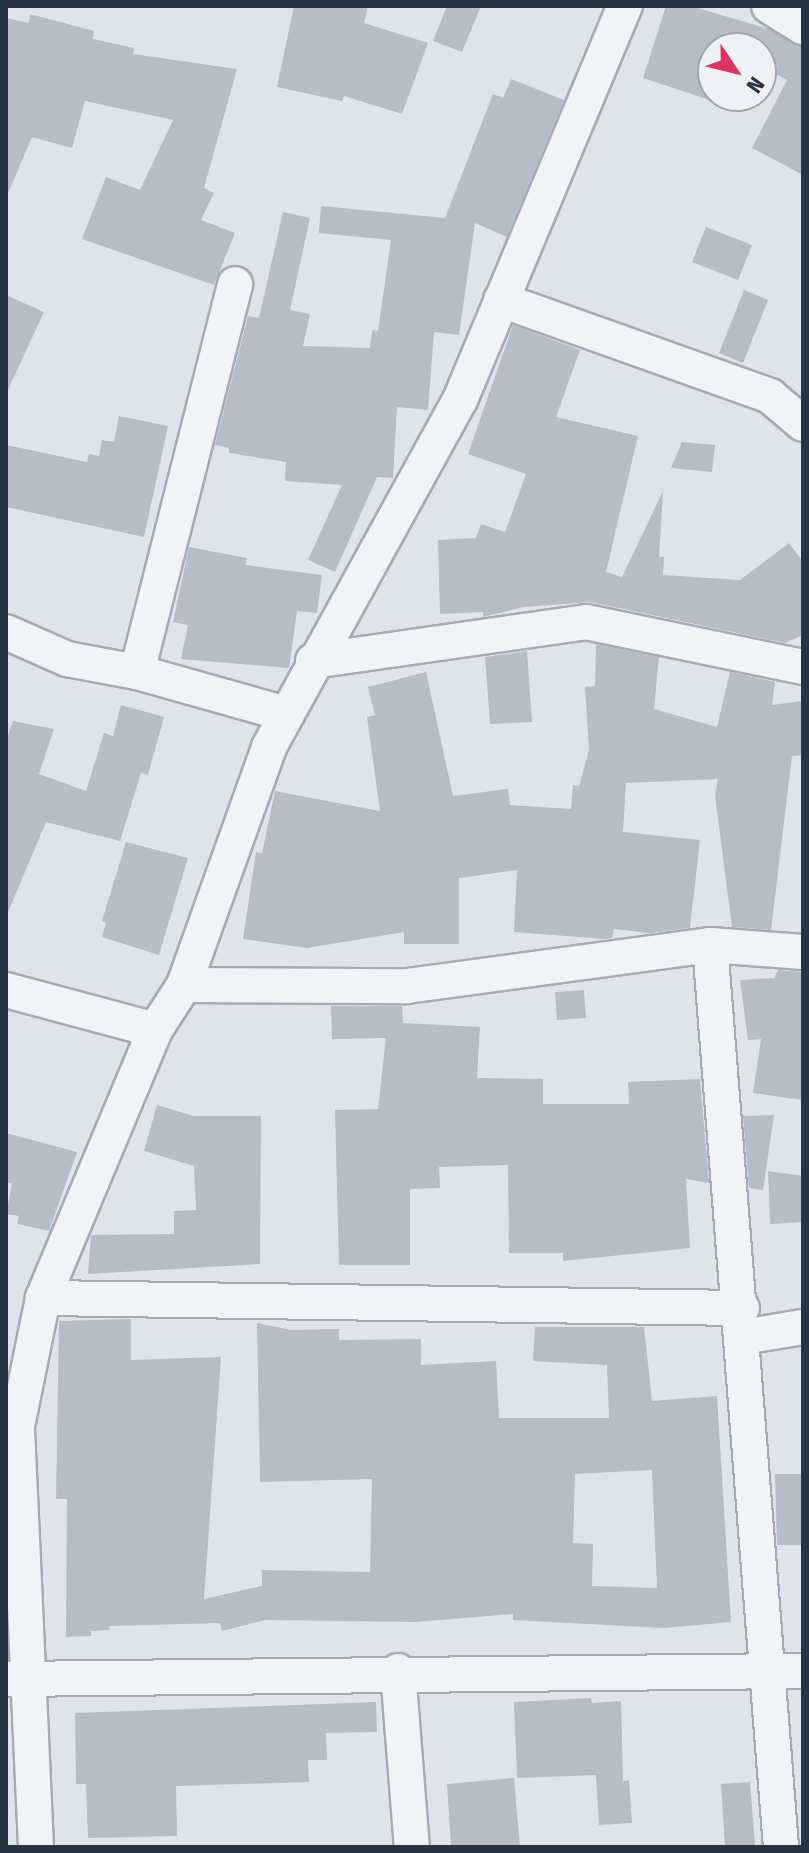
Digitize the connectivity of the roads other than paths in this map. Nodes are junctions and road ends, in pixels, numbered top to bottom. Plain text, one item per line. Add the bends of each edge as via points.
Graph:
1 (625, 6) edge
2 (769, 6) edge
3 (803, 27) edge
4 (235, 284) dead end
5 (501, 300) junction
6 (803, 424) edge
7 (6, 632) edge
8 (313, 661) junction
9 (803, 667) edge
10 (137, 672) junction
11 (286, 714) junction
12 (710, 945) junction
13 (803, 952) edge
14 (184, 985) junction
15 (6, 990) edge
16 (155, 1030) junction
17 (43, 1298) junction
18 (742, 1322) junction
19 (803, 1327) edge
20 (398, 1671) junction
21 (803, 1671) edge
22 (767, 1672) junction
23 (16, 1680) edge
24 (36, 1847) edge
25 (412, 1847) edge
26 (781, 1847) edge

1 - 5 street
2 - 3 street
4 - 10 street
5 - 6 street via 770,396
5 - 8 street via 460,400
7 - 10 street via 67,659
8 - 9 street via 586,622
8 - 11 street
10 - 11 street
11 - 14 street
12 - 13 street
12 - 14 street via 407,986
12 - 18 street
14 - 16 street
15 - 16 street
16 - 17 street
17 - 18 street
17 - 23 street via 17,1426
18 - 19 street
18 - 22 street
20 - 22 street
20 - 23 street
20 - 25 street
21 - 22 street
22 - 26 street
23 - 24 street

